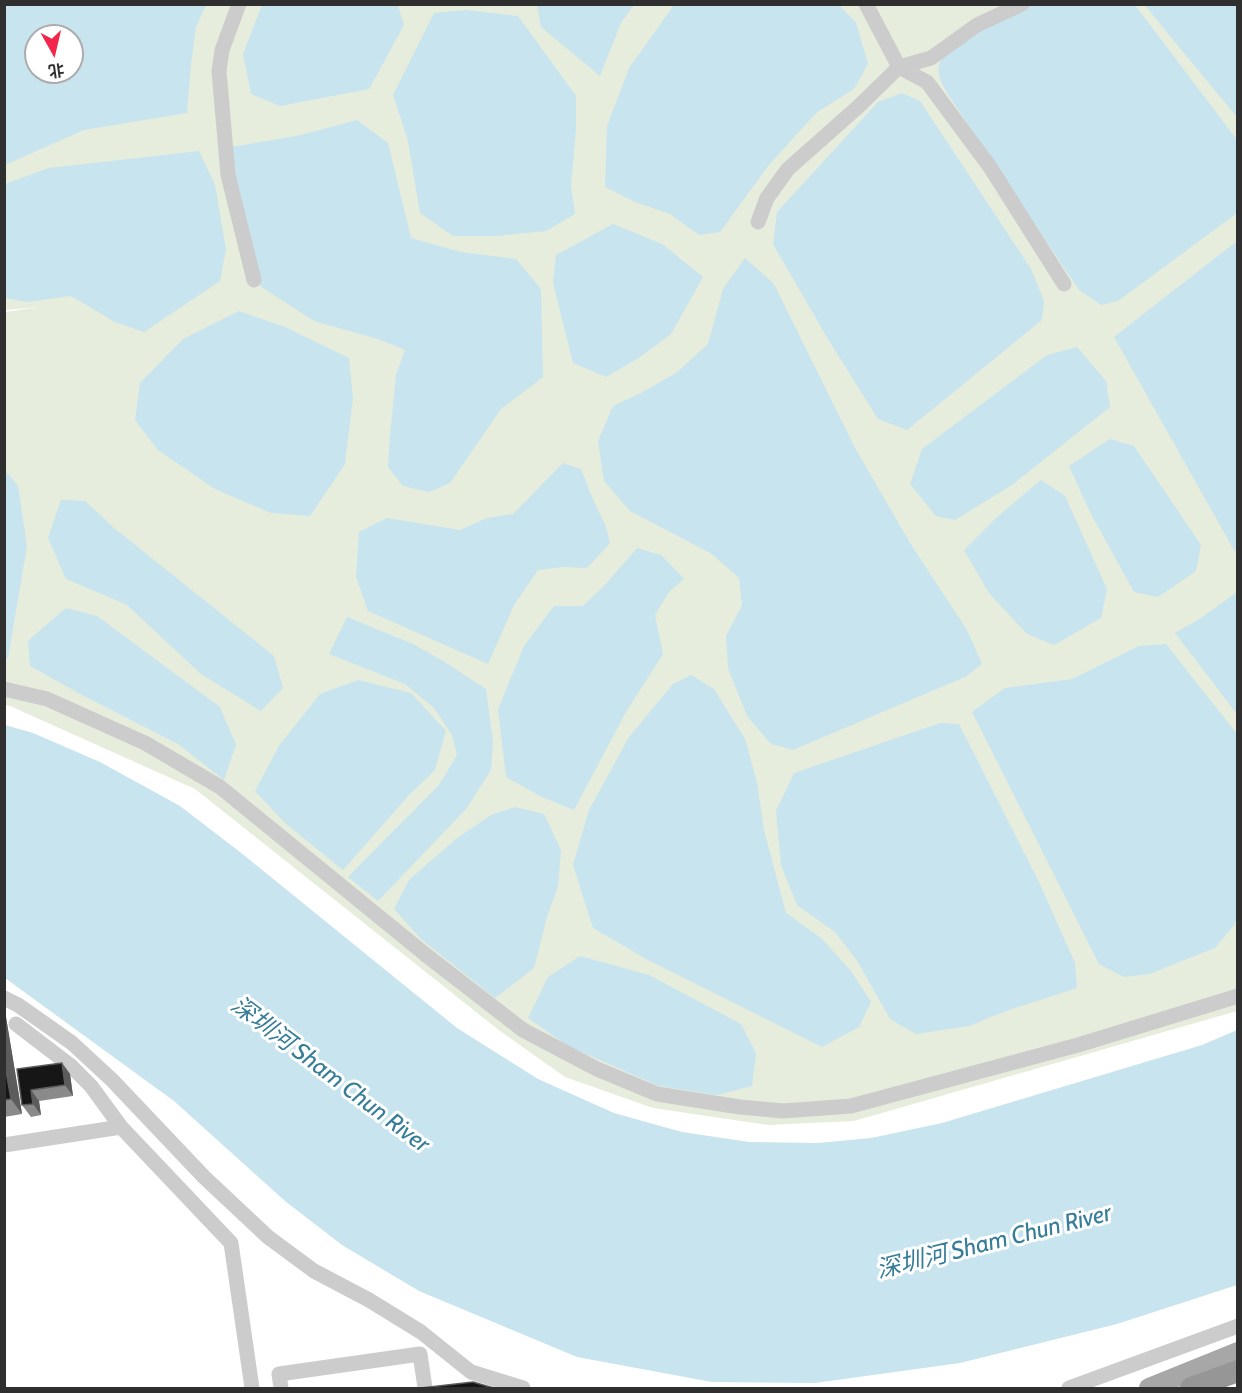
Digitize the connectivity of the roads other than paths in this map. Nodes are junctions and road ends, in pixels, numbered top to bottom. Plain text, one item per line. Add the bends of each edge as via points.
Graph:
1 (239, 4) edge
2 (866, 4) edge
3 (1022, 4) edge
4 (899, 67) junction
5 (758, 222) dead end
6 (254, 280) dead end
7 (1064, 284) dead end
8 (4, 689) edge
9 (1238, 996) edge
10 (4, 998) edge
11 (16, 1024) dead end
12 (121, 1127) junction
13 (4, 1145) edge
14 (1238, 1326) edge
15 (1238, 1352) edge
16 (1238, 1371) edge
17 (252, 1389) edge
18 (281, 1389) edge
19 (425, 1389) edge
20 (523, 1389) edge
21 (1069, 1389) edge
22 (1149, 1389) edge
23 (1191, 1389) edge

1 - 6 lane via 222,50 219,71 228,174
2 - 4 lane
3 - 4 lane via 977,24 931,58
4 - 5 lane via 788,169 767,198
4 - 7 lane via 927,82 990,168
8 - 9 lane via 47,699 145,742 220,787 523,1030 597,1069 657,1094 783,1111 851,1107 1078,1046
10 - 20 lane via 72,1043 268,1237 314,1270 421,1332 471,1372
11 - 12 lane via 71,1066
12 - 13 lane
12 - 17 lane via 231,1243
14 - 21 lane
15 - 22 main road
16 - 23 highway
18 - 19 lane via 279,1374 420,1354

